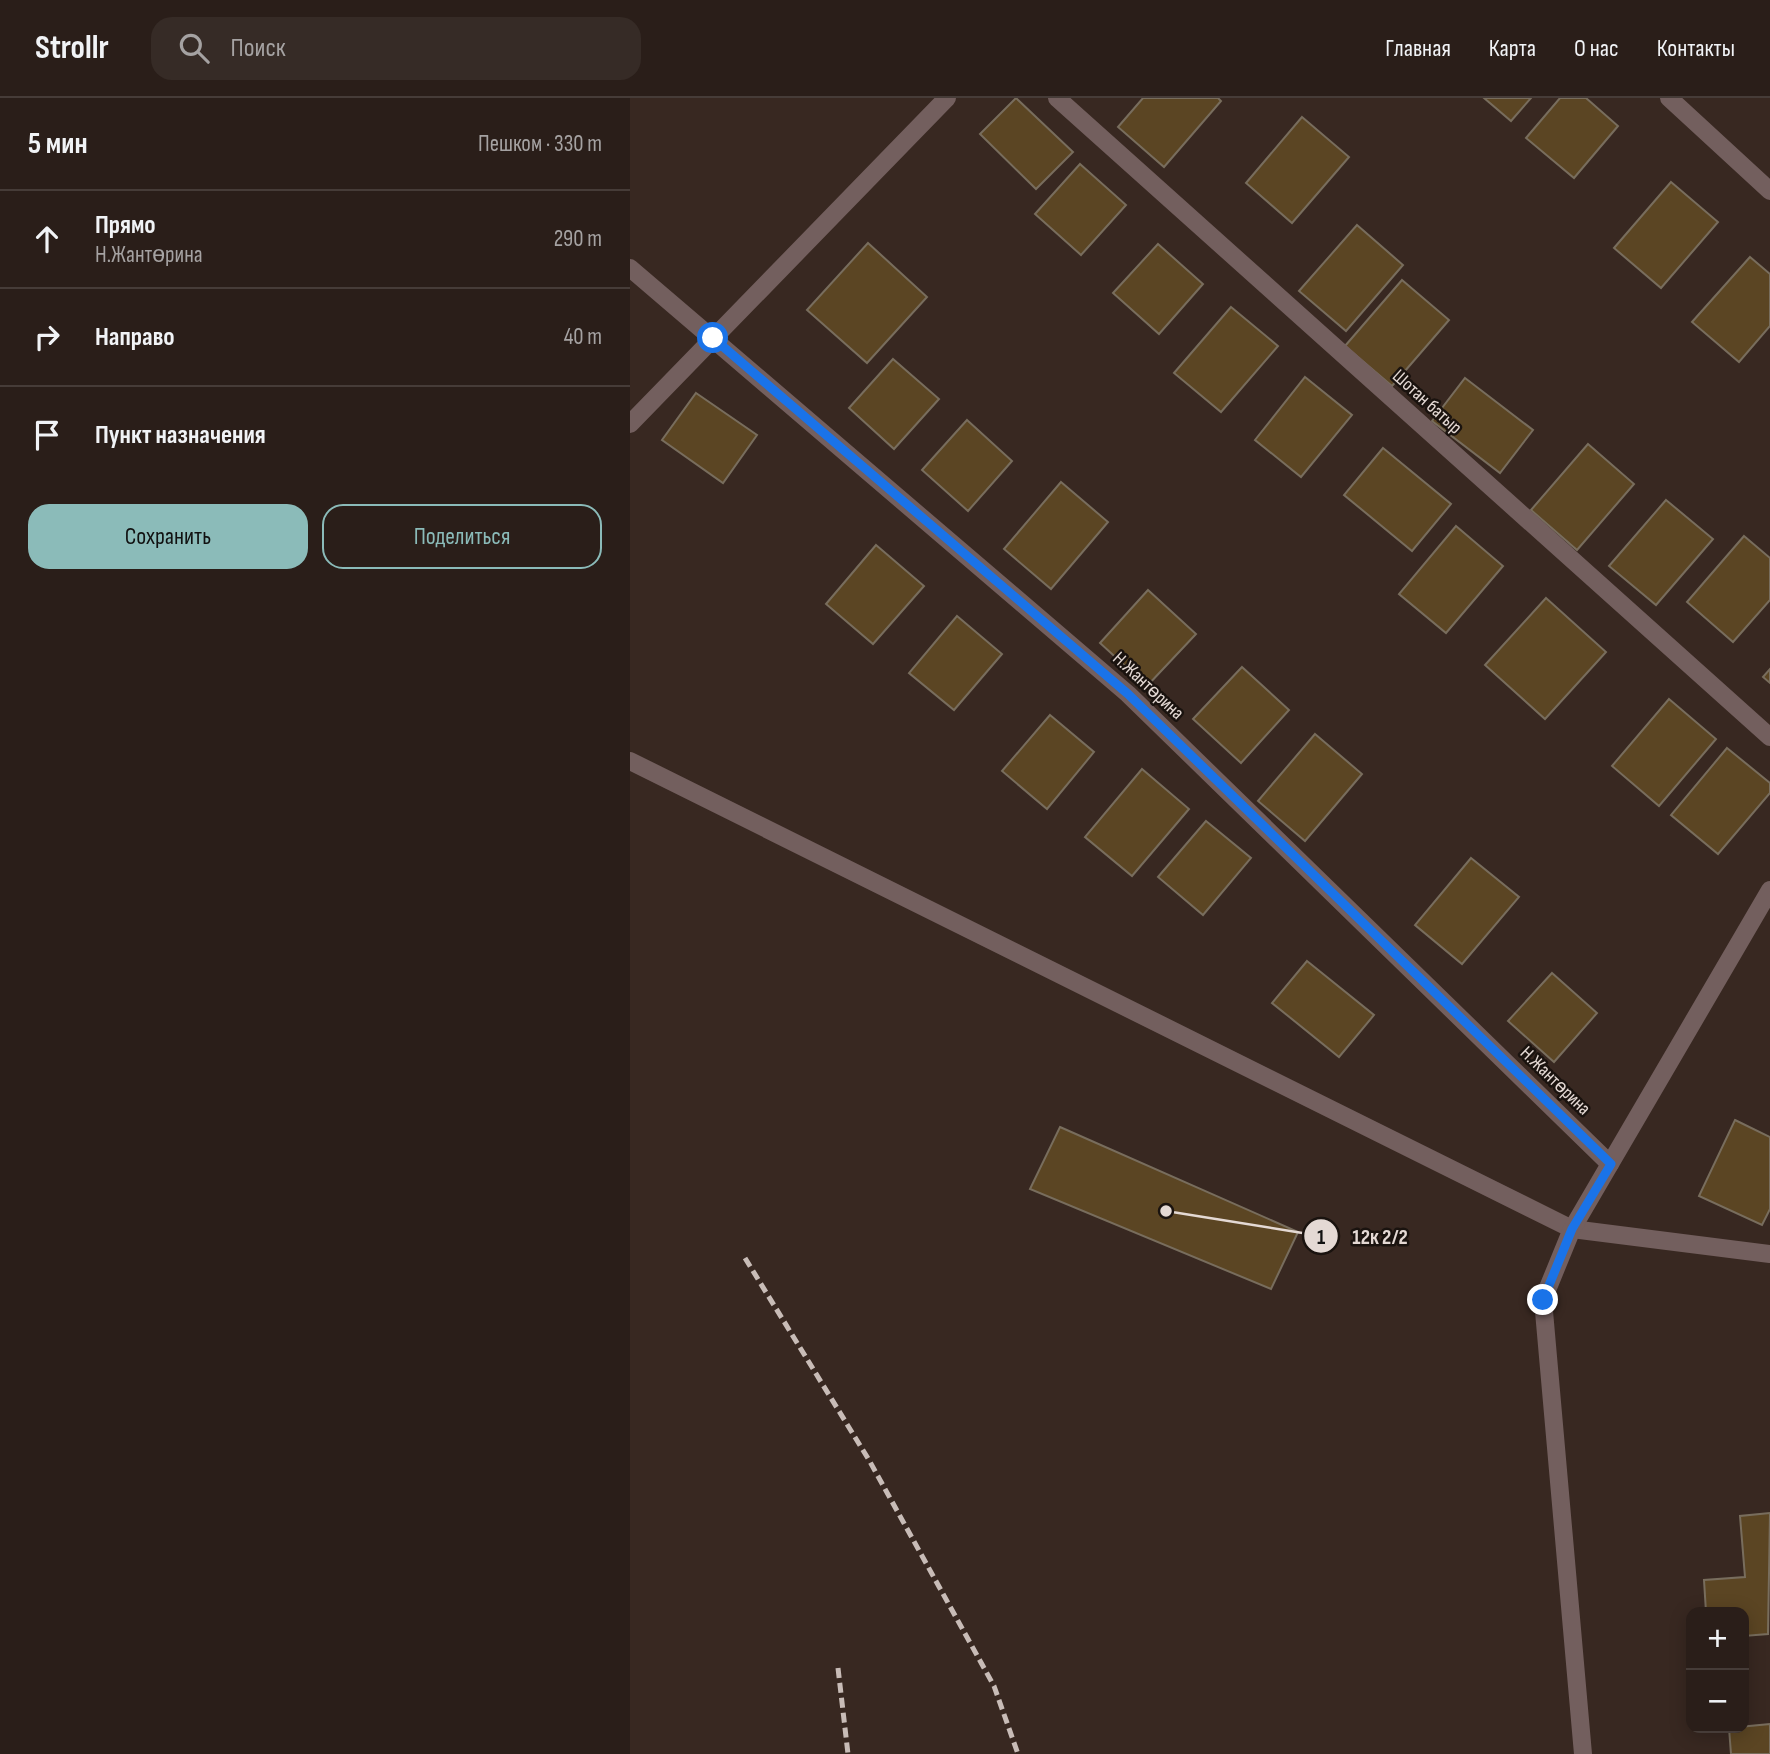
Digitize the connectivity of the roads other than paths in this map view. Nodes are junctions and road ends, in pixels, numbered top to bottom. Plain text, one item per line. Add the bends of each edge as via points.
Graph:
1 (947, 98) edge
2 (1057, 98) edge
3 (1669, 98) edge
4 (1770, 191) edge
5 (630, 268) edge
6 (713, 338) junction
7 (630, 424) edge
8 (1770, 737) edge
9 (630, 761) edge
10 (1770, 890) edge
11 (1611, 1164) junction
12 (1572, 1229) junction
13 (1770, 1254) edge
14 (1583, 1754) edge

1 - 6 street
2 - 8 street, Шотан батыр
3 - 4 street
5 - 6 street, Н.Жантөрина
6 - 7 street
6 - 11 street, Н.Жантөрина via 1128,694
9 - 12 street
10 - 11 street
11 - 12 street
12 - 13 street
12 - 14 street via 1543,1300

